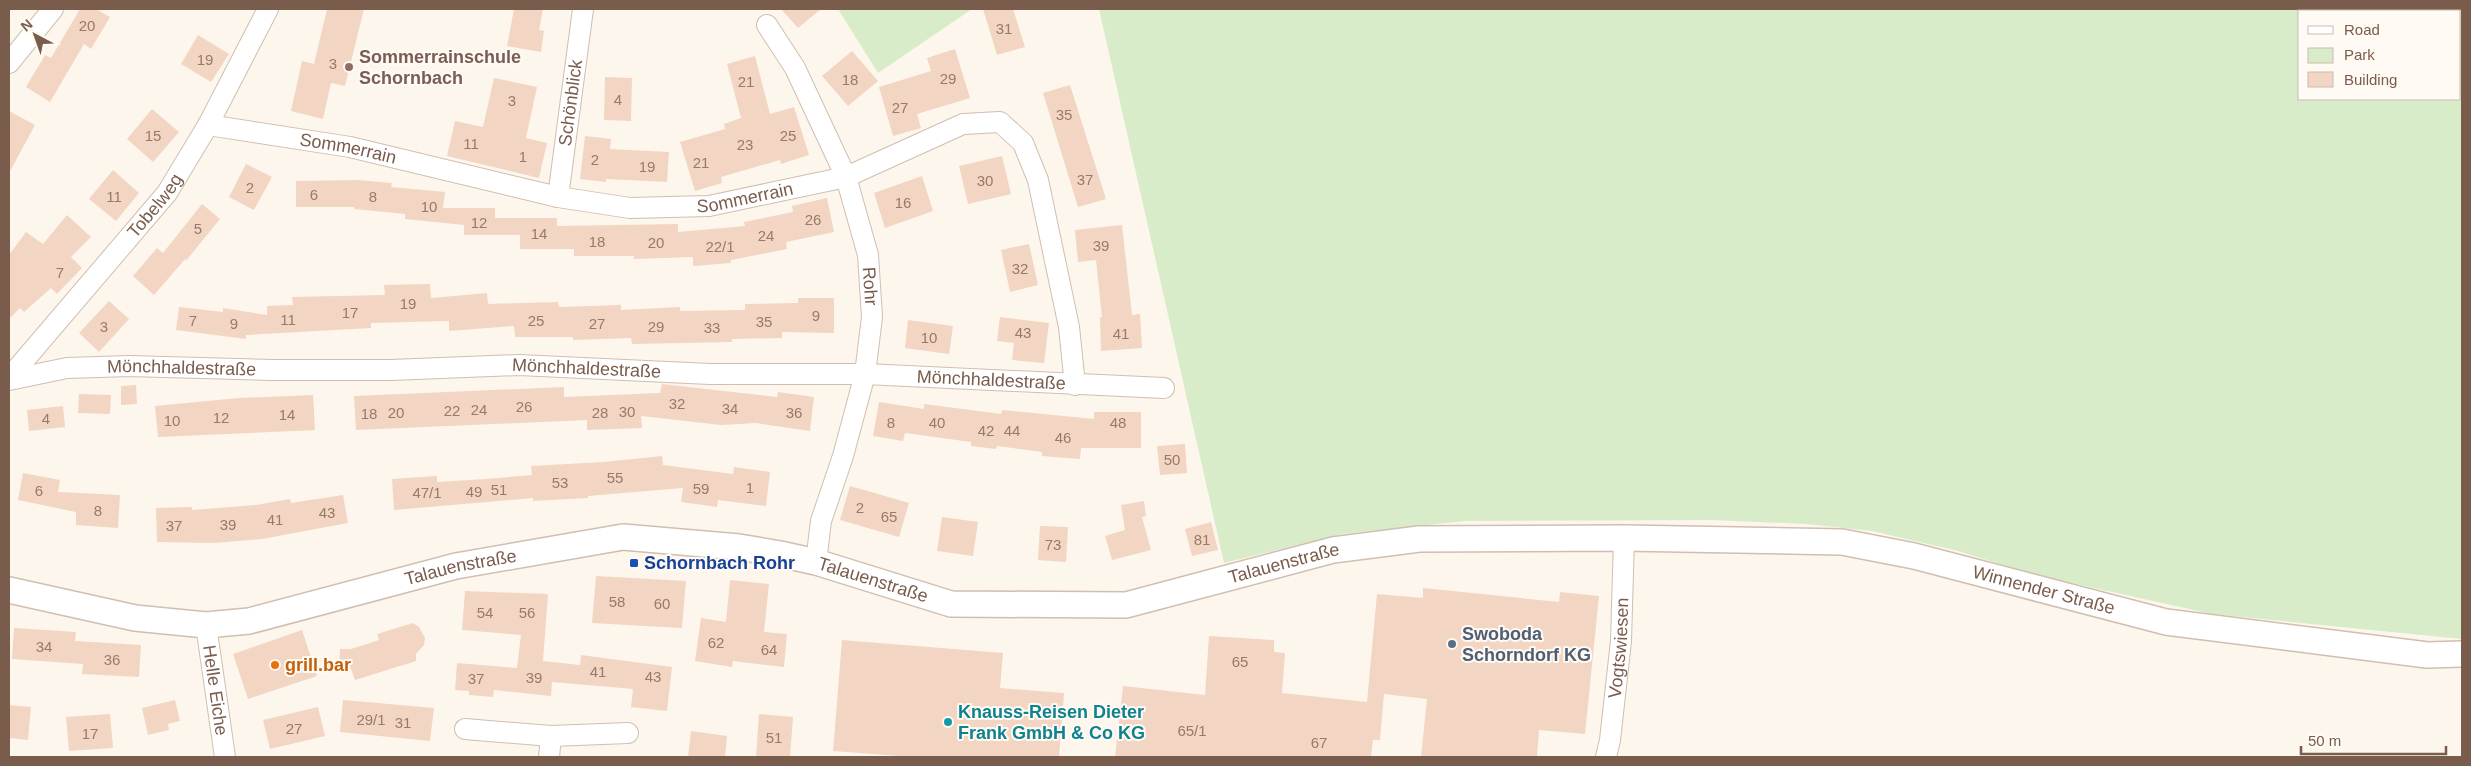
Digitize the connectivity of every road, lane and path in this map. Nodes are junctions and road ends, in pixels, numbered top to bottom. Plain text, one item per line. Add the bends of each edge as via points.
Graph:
1 (54, 9) edge
2 (268, 9) edge
3 (583, 9) edge
4 (767, 25) dead end
5 (9, 63) edge
6 (208, 125) junction
7 (846, 177) junction
8 (558, 197) junction
9 (865, 374) junction
10 (9, 379) edge
11 (1074, 384) junction
12 (1164, 388) dead end
13 (1624, 538) junction
14 (816, 562) junction
15 (9, 590) edge
16 (206, 625) junction
17 (2462, 654) edge
18 (465, 729) dead end
19 (628, 733) dead end
20 (551, 736) junction
21 (225, 757) edge
22 (549, 757) edge
23 (1606, 757) edge

1 - 5 street
2 - 6 street, Tobelweg
3 - 8 street, Schönblick
4 - 7 street, Rohr via 795,68
6 - 8 street, Sommerrain via 350,146
6 - 10 street, Tobelweg via 167,193
7 - 8 street, Sommerrain via 709,206 630,208
7 - 9 street, Rohr via 868,254 872,317
7 - 11 street, Sommerrain via 963,124 1000,122 1023,143 1038,180 1069,327
9 - 10 street, Mönchhaldestraße via 710,374 519,365 391,370 129,366 67,368
9 - 11 street, Mönchhaldestraße
9 - 14 street, Rohr via 821,521
11 - 12 street, Mönchhaldestraße
13 - 14 street, Talauenstraße via 1419,539 1332,550 1126,604 951,604
13 - 17 street, Winnender Straße via 1842,542 1914,556 2166,622 2427,655
13 - 23 street, Vogtswiesen via 1621,641
14 - 16 street, Talauenstraße via 740,547 623,536 456,566 249,621
15 - 16 street, Talauenstraße via 135,618
16 - 21 street, Helle Eiche
18 - 20 street
19 - 20 street
20 - 22 street

